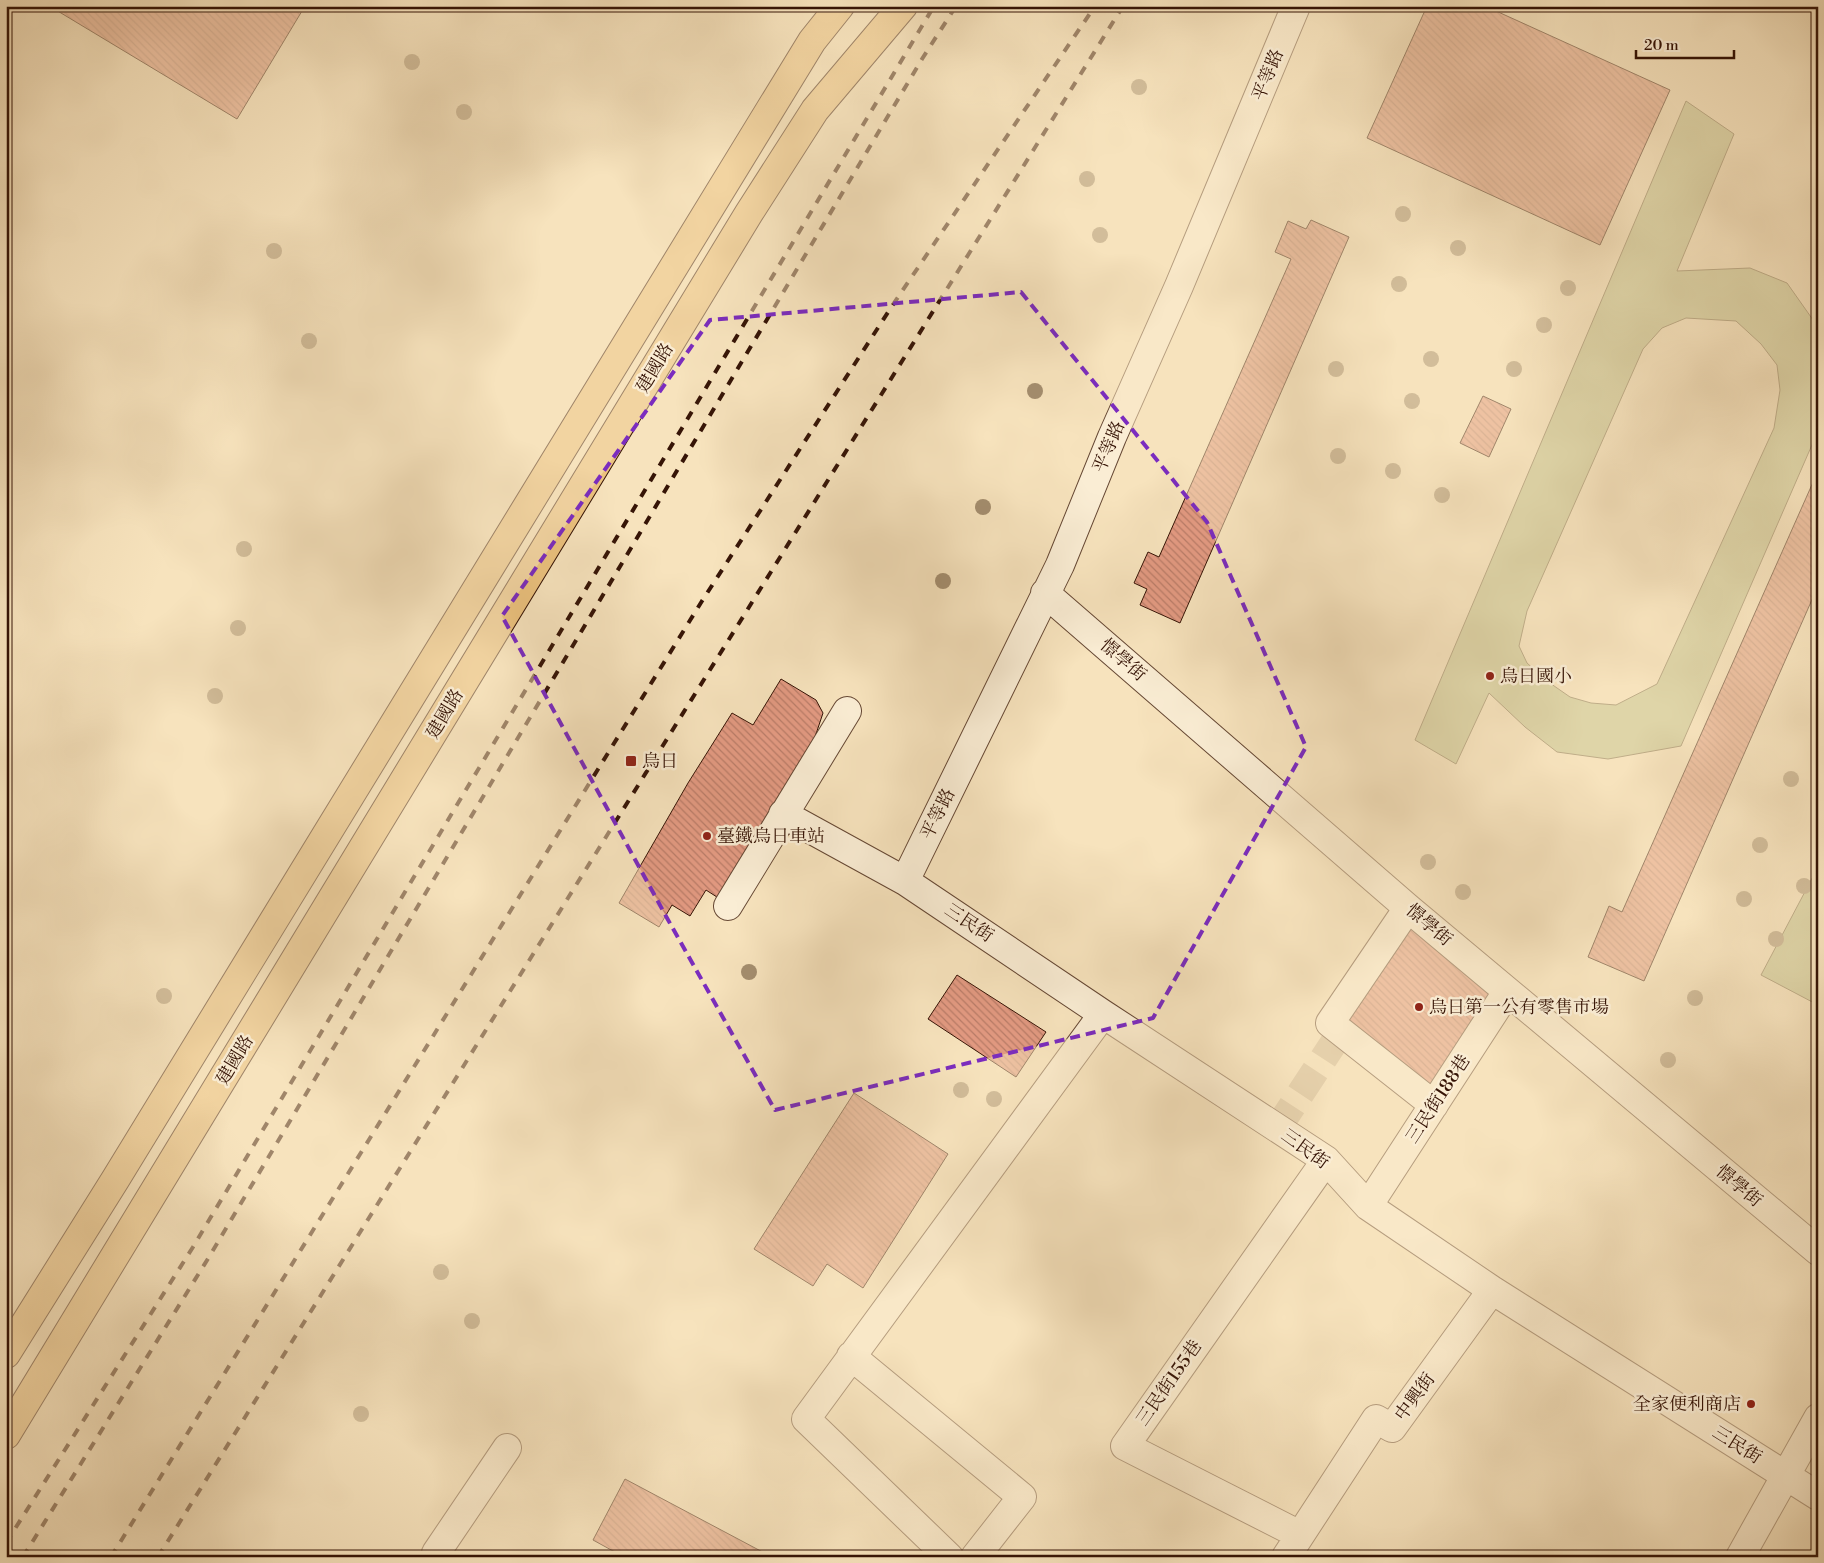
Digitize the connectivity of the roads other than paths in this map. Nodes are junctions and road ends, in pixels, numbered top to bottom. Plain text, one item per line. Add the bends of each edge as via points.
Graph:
1 (840, 6) edge
2 (903, 6) edge
3 (1296, 6) edge
4 (1046, 593) junction
5 (847, 711) dead end
6 (783, 814) junction
7 (905, 881) junction
8 (728, 906) dead end
9 (1408, 908) junction
10 (1507, 992) junction
11 (1103, 1014) junction
12 (1434, 1105) junction
13 (1326, 1160) junction
14 (1368, 1206) junction
15 (1818, 1251) edge
16 (1492, 1290) junction
17 (6, 1354) edge
18 (852, 1356) junction
19 (1818, 1418) edge
20 (6, 1435) edge
21 (507, 1448) dead end
22 (1784, 1475) junction
23 (1818, 1496) edge
24 (1293, 1546) edge
25 (442, 1557) edge
26 (949, 1557) edge
27 (975, 1557) edge
28 (1740, 1557) edge

1 - 17 main road, 建國路 via 812,41
2 - 20 main road, 建國路 via 815,110 749,213
3 - 4 street, 平等路 via 1183,278
4 - 7 street, 平等路
4 - 9 street, 憬學街
5 - 6 street
6 - 7 street, 三民街
6 - 8 street
7 - 11 street, 三民街
9 - 10 street, 憬學街
9 - 12 street via 1330,1023
10 - 12 street, 三民街188巷
10 - 15 street, 憬學街
11 - 13 street, 三民街
11 - 18 street
12 - 14 street, 三民街188巷
13 - 14 street, 三民街
13 - 24 street, 三民街155巷 via 1125,1446
14 - 16 street, 三民街
16 - 22 street, 三民街
16 - 24 street, 中興街 via 1392,1428 1376,1419
18 - 26 street via 806,1420
18 - 27 street via 1022,1497
19 - 22 street
21 - 25 street via 436,1553
22 - 23 street, 三民街
22 - 28 street

